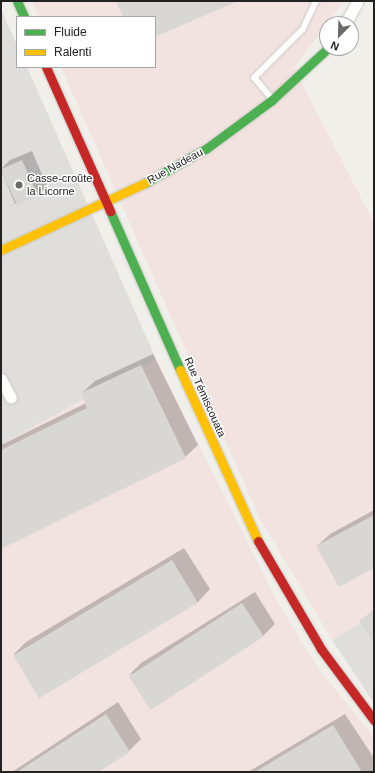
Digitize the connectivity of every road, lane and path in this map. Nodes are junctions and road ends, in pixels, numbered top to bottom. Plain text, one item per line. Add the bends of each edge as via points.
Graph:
1 (17, 1) edge
2 (316, 1) edge
3 (358, 1) edge
4 (24, 16) edge
5 (350, 16) edge
6 (319, 56) edge
7 (46, 68) edge
8 (272, 100) junction
9 (106, 202) junction
10 (1, 250) edge
11 (1, 379) edge
12 (10, 398) dead end
13 (374, 720) edge

1 - 4 main road
2 - 8 lane via 303,29 254,78
3 - 5 street
6 - 8 main road, Rue Nadeau
7 - 9 main road, Rue Témiscouata
8 - 9 main road, Rue Nadeau via 207,148
9 - 10 main road, Rue Nadeau
9 - 13 main road, Rue Témiscouata via 248,523 321,649
11 - 12 street

